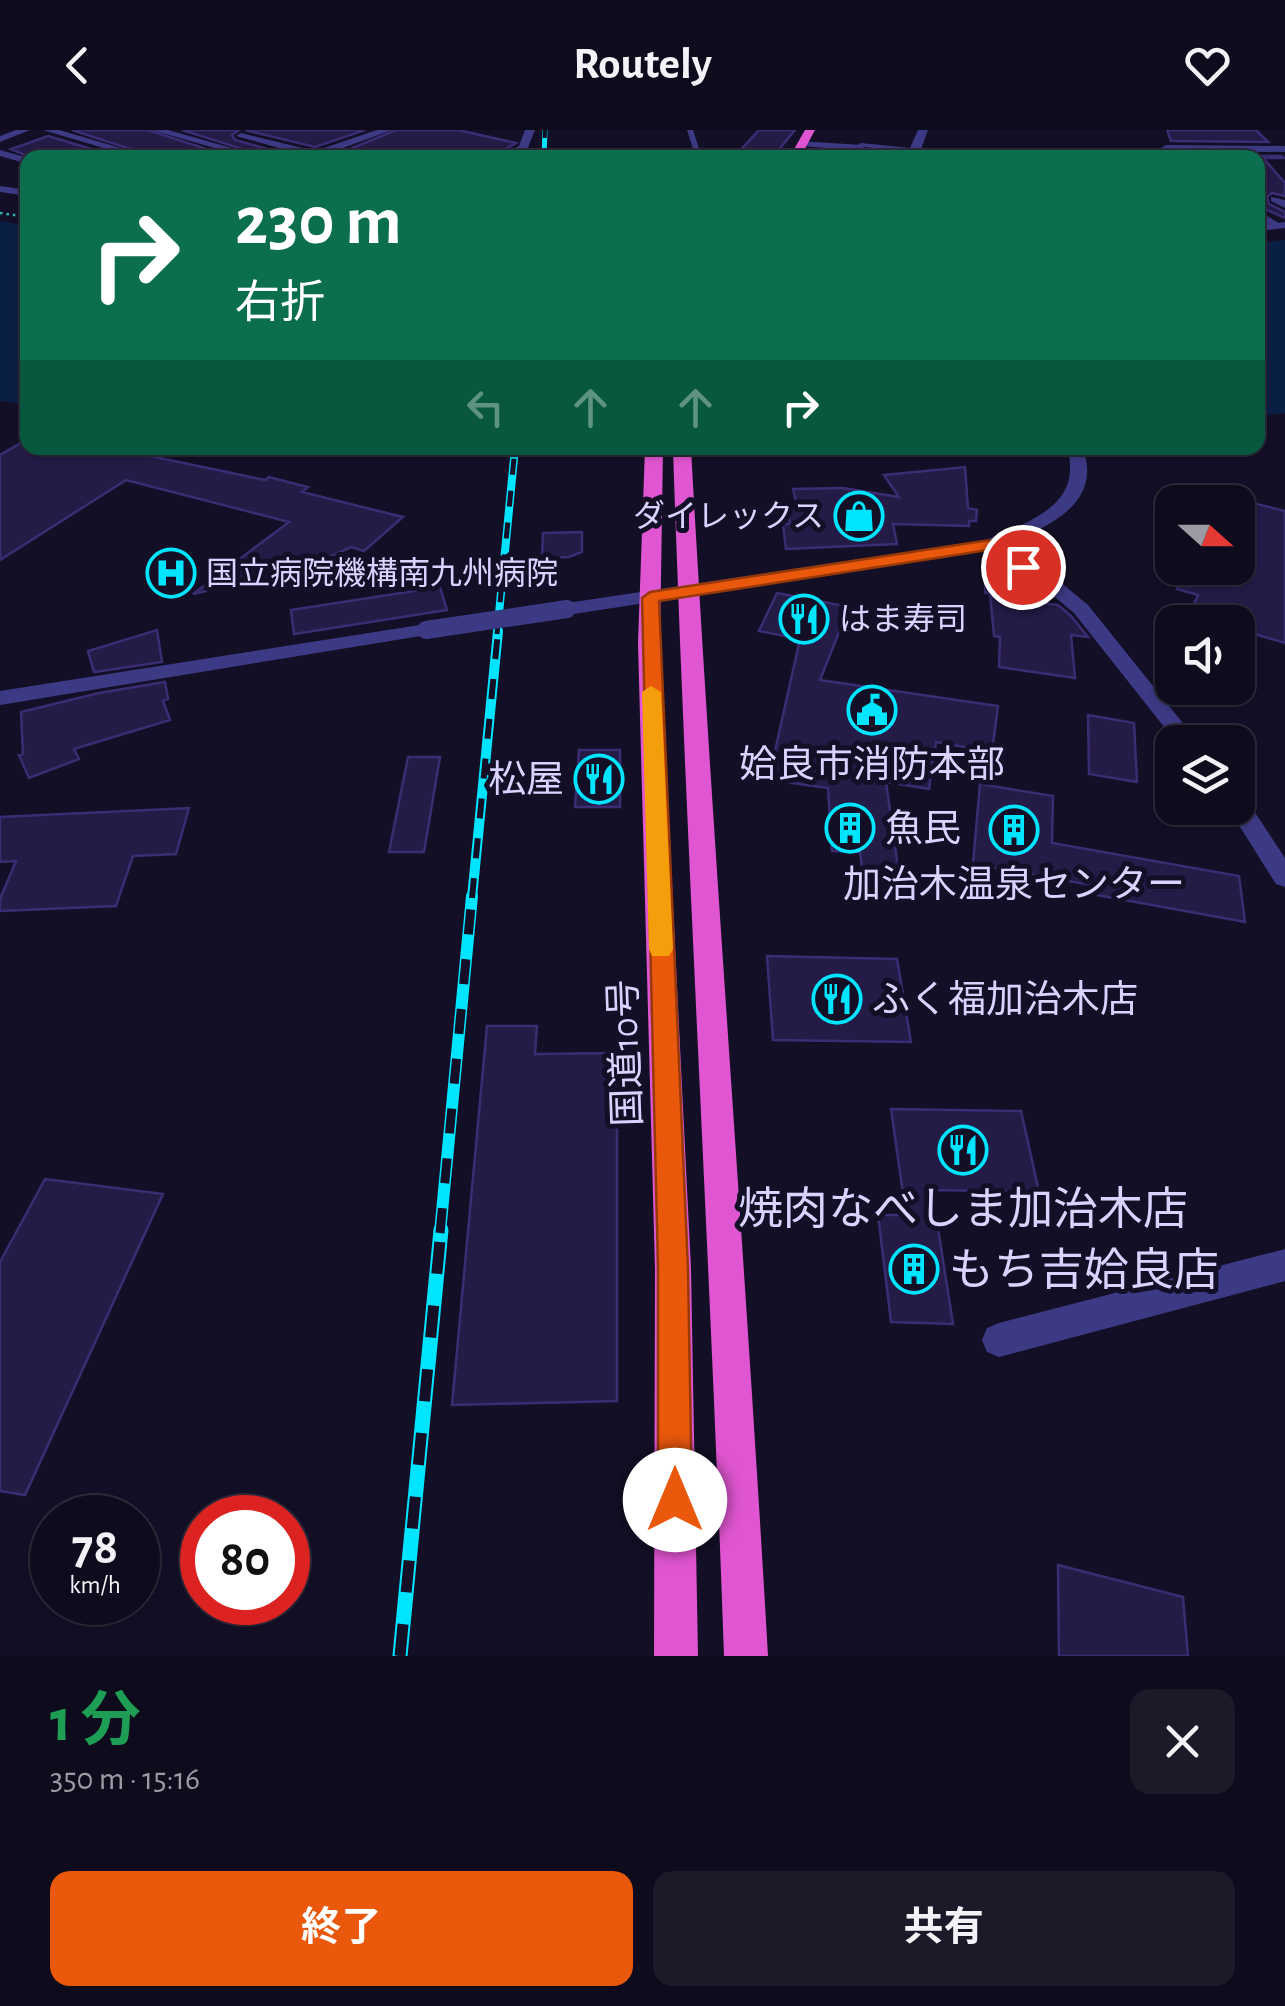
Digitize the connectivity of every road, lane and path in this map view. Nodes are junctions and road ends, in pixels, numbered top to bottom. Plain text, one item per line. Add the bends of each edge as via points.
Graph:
1 (25, 130) edge
2 (48, 130) edge
3 (157, 130) edge
4 (387, 130) edge
5 (810, 130) edge
6 (828, 130) edge
7 (847, 130) edge
8 (233, 134) dead end
9 (0, 140) edge
10 (803, 142) junction
11 (822, 144) junction
12 (1221, 149) edge
13 (1285, 149) edge
14 (121, 150) edge
15 (233, 150) edge
16 (288, 150) edge
17 (327, 150) edge
18 (798, 150) edge
19 (819, 150) edge
20 (858, 150) edge
21 (863, 150) edge
22 (1168, 150) edge
23 (668, 455) edge
24 (668, 455) edge
25 (1077, 455) edge
26 (990, 545) junction
27 (686, 592) junction
28 (650, 598) junction
29 (0, 698) edge
30 (1174, 725) edge
31 (1251, 825) edge
32 (1285, 878) edge
33 (1285, 1265) edge
34 (999, 1340) dead end
35 (676, 1656) edge
36 (746, 1656) edge

1 - 9 street
2 - 14 street
3 - 15 street
4 - 17 street
5 - 10 highway
6 - 11 highway
7 - 21 street
8 - 16 street
10 - 11 street
10 - 18 highway
11 - 19 highway
11 - 20 street
12 - 13 street
12 - 22 street
23 - 27 highway, 国道10号
24 - 28 highway, 国道10号
25 - 26 street via 1082,474 1073,497 1034,526
26 - 27 street
26 - 30 street via 1081,608
27 - 28 street
27 - 36 highway, 国道10号
28 - 29 street, bridge
28 - 35 highway, 国道10号 via 673,1269
31 - 32 street
33 - 34 street

